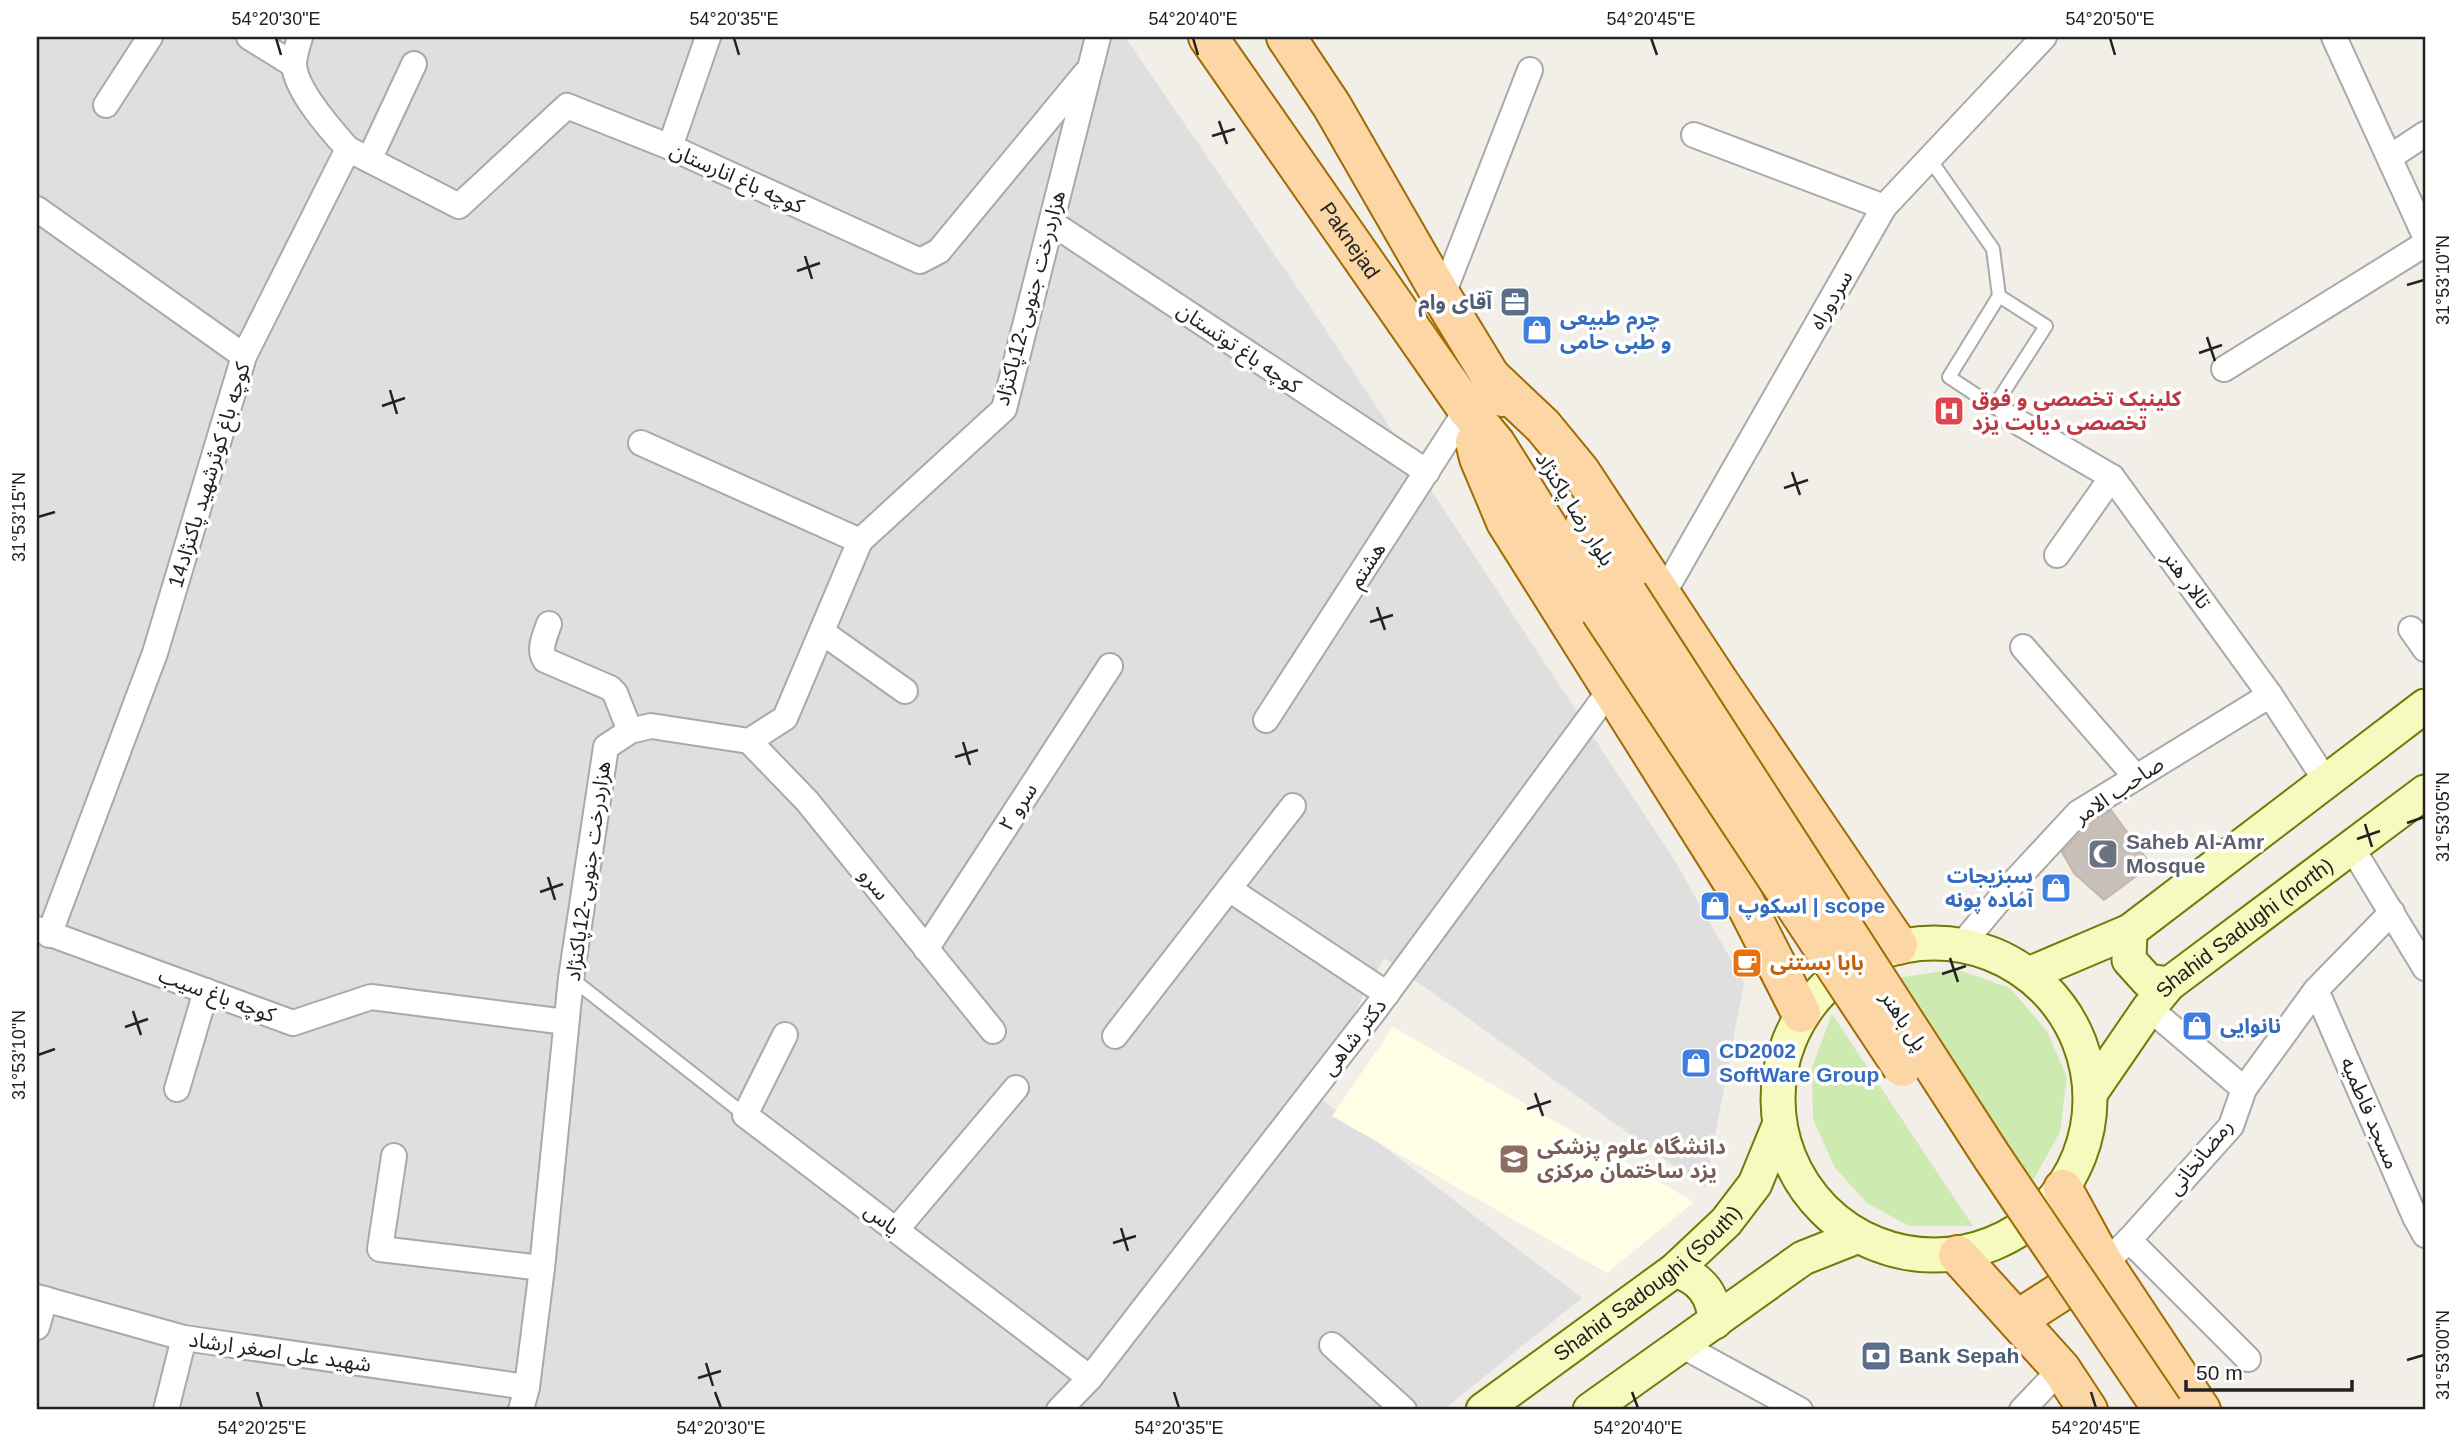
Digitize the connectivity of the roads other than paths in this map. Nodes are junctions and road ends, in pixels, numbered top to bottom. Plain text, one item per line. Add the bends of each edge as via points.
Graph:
1 (150, 37) edge
2 (249, 37) edge
3 (300, 37) edge
4 (708, 37) edge
5 (1098, 37) edge
6 (1208, 37) edge
7 (1286, 37) edge
8 (2044, 37) edge
9 (2334, 37) edge
10 (294, 65) junction
11 (414, 65) dead end
12 (1530, 70) dead end
13 (1088, 71) junction
14 (106, 105) dead end
15 (2425, 134) edge
16 (1694, 135) dead end
17 (670, 147) junction
18 (359, 154) junction
19 (2390, 157) junction
20 (1929, 158) junction
21 (1884, 207) junction
22 (37, 209) edge
23 (1052, 223) junction
24 (2425, 236) edge
25 (2425, 244) edge
26 (1999, 296) junction
27 (1442, 297) junction
28 (244, 356) junction
29 (2224, 369) dead end
30 (1489, 376) junction
31 (1467, 409) junction
32 (2003, 412) junction
33 (1509, 435) junction
34 (642, 443) dead end
35 (1427, 472) junction
36 (2112, 477) junction
37 (860, 541) junction
38 (2057, 555) dead end
39 (1630, 600) junction
40 (549, 625) dead end
41 (2411, 629) dead end
42 (822, 632) junction
43 (2023, 647) dead end
44 (2425, 649) edge
45 (1110, 666) dead end
46 (1610, 690) junction
47 (905, 691) dead end
48 (2270, 695) junction
49 (2425, 706) edge
50 (1266, 720) dead end
51 (630, 731) junction
52 (749, 741) junction
53 (2135, 776) junction
54 (2326, 781) junction
55 (2425, 792) edge
56 (1293, 806) dead end
57 (1829, 845) junction
58 (2352, 848) junction
59 (1228, 889) junction
60 (1742, 897) junction
61 (2392, 912) junction
62 (2130, 931) junction
63 (43, 932) edge
64 (1963, 943) junction
65 (1898, 945) junction
66 (926, 949) junction
67 (2425, 968) edge
68 (2031, 973) junction
69 (571, 978) junction
70 (2316, 990) junction
71 (205, 991) junction
72 (1387, 994) junction
73 (2160, 996) junction
74 (1801, 1013) junction
75 (566, 1022) junction
76 (993, 1031) dead end
77 (785, 1035) dead end
78 (1115, 1036) dead end
79 (1016, 1088) dead end
80 (2244, 1088) junction
81 (177, 1089) dead end
82 (2092, 1091) junction
83 (746, 1115) junction
84 (1778, 1128) junction
85 (394, 1156) dead end
86 (2063, 1189) junction
87 (2422, 1221) edge
88 (896, 1230) junction
89 (1856, 1237) junction
90 (2116, 1252) junction
91 (1958, 1255) junction
92 (542, 1268) junction
93 (1675, 1270) junction
94 (41, 1298) edge
95 (2017, 1320) junction
96 (1715, 1322) junction
97 (37, 1328) edge
98 (184, 1338) junction
99 (1332, 1345) dead end
100 (1681, 1345) junction
101 (2248, 1359) dead end
102 (2061, 1369) junction
103 (1090, 1378) junction
104 (524, 1399) edge
105 (166, 1410) edge
106 (1059, 1410) edge
107 (1404, 1410) edge
108 (1483, 1410) edge
109 (1590, 1410) edge
110 (1800, 1410) edge
111 (2022, 1410) edge
112 (2088, 1410) edge
113 (2130, 1410) edge
114 (2163, 1410) edge
115 (2201, 1410) edge

1 - 14 street
2 - 10 street
3 - 10 street
4 - 17 street
5 - 13 street, هزاردرخت جنوبی-12پاکنژاد
6 - 31 main road, Paknejad
7 - 27 main road via 1332,106
8 - 20 street, سردوراه
9 - 19 street
10 - 18 street via 306,95 326,125
11 - 18 street, کوچه باغ کوثرشهید پاکنژاد14
12 - 27 street
13 - 17 street, کوچه باغ انارستان via 939,251 920,261
13 - 23 street, هزاردرخت جنوبی-12پاکنژاد
15 - 19 street
16 - 21 street
17 - 18 street, کوچه باغ انارستان via 567,106 459,206
18 - 28 street, کوچه باغ کوثرشهید پاکنژاد14
19 - 24 street
20 - 21 street, سردوراه
20 - 26 lane via 1993,249
21 - 39 street, سردوراه
22 - 28 street
23 - 35 street, کوچه باغ توتستان
23 - 37 street, هزاردرخت جنوبی-12پاکنژاد via 1004,410
25 - 29 street
26 - 32 lane via 2046,326
26 - 32 lane via 1949,377
27 - 30 main road
28 - 63 street, کوچه باغ کوثرشهید پاکنژاد14 via 155,653
30 - 33 main road
30 - 39 main road via 1543,426 1580,471
31 - 33 main road, Paknejad
31 - 35 street, هشتم
31 - 46 main road via 1479,458 1506,522
32 - 36 street, تالار هنر
33 - 39 main road, بلوار رضا پاکنژاد
34 - 37 street
35 - 50 street, هشتم
36 - 38 street
36 - 48 street, تالار هنر
37 - 42 street, هزاردرخت جنوبی-12پاکنژاد
39 - 57 main road
39 - 113 main road, پل باهنر, bridge
39 - 114 main road, پل باهنر, bridge via 1992,1157
40 - 51 street via 541,650 545,660 610,688
41 - 44 street
42 - 47 street
42 - 52 street, هزاردرخت جنوبی-12پاکنژاد via 785,718
43 - 53 street
45 - 66 street, سرو ۲
46 - 60 main road
46 - 72 street, دکتر شاهی
48 - 53 street, صاحب الامر
48 - 54 street, تالار هنر
49 - 54 main road
51 - 52 street via 651,726
51 - 69 street, هزاردرخت جنوبی-12پاکنژاد via 606,747
52 - 66 street, سرو via 807,801
53 - 64 street, صاحب الامر via 2078,813
54 - 62 main road
55 - 58 main road, Shahid Sadughi (north)
56 - 59 street
57 - 60 main road
57 - 65 main road
58 - 61 street
58 - 73 main road, Shahid Sadughi (north)
59 - 72 street
59 - 78 street
60 - 74 main road
61 - 67 street
61 - 70 street, رمضانخانی
62 - 68 main road
62 - 73 main road via 2129,960
63 - 71 street, کوچه باغ سیب
64 - 65 main road
64 - 68 main road
65 - 74 main road via 1843,970
66 - 76 street, سرو
68 - 82 main road via 2075,1026
69 - 75 street, هزاردرخت جنوبی-12پاکنژاد
69 - 83 lane
70 - 80 street, رمضانخانی
70 - 87 street, مسجد فاطمیه
71 - 75 street, کوچه باغ سیب via 293,1023 371,998
71 - 81 street
72 - 103 street, دکتر شاهی
73 - 80 street
73 - 82 main road, Shahid Sadughi (north)
74 - 84 main road via 1778,1068
75 - 92 street, هزاردرخت جنوبی-12پاکنژاد
77 - 83 street
79 - 88 street
80 - 90 street, رمضانخانی via 2231,1126
82 - 86 main road via 2086,1143
83 - 88 street, یاس
84 - 89 main road via 1804,1191
84 - 93 main road, Shahid Sadoughi (South) via 1755,1184 1726,1222
85 - 92 street via 380,1250
86 - 90 main road
86 - 91 main road via 2017,1233
88 - 103 street, یاس
89 - 91 main road via 1905,1254
89 - 96 main road via 1802,1258
90 - 95 main road
90 - 101 street
90 - 115 main road
91 - 95 main road
92 - 104 street, هزاردرخت جنوبی-12پاکنژاد
93 - 96 main road via 1703,1286 1713,1303
93 - 108 main road, Shahid Sadoughi (South)
94 - 97 street
94 - 98 street, شهید علی اصغر ارشاد
95 - 102 main road
96 - 100 main road
98 - 104 street, شهید علی اصغر ارشاد
98 - 105 street
99 - 107 street
100 - 109 main road
100 - 110 street
102 - 111 street
102 - 112 main road
103 - 106 street, دکتر شاهی

